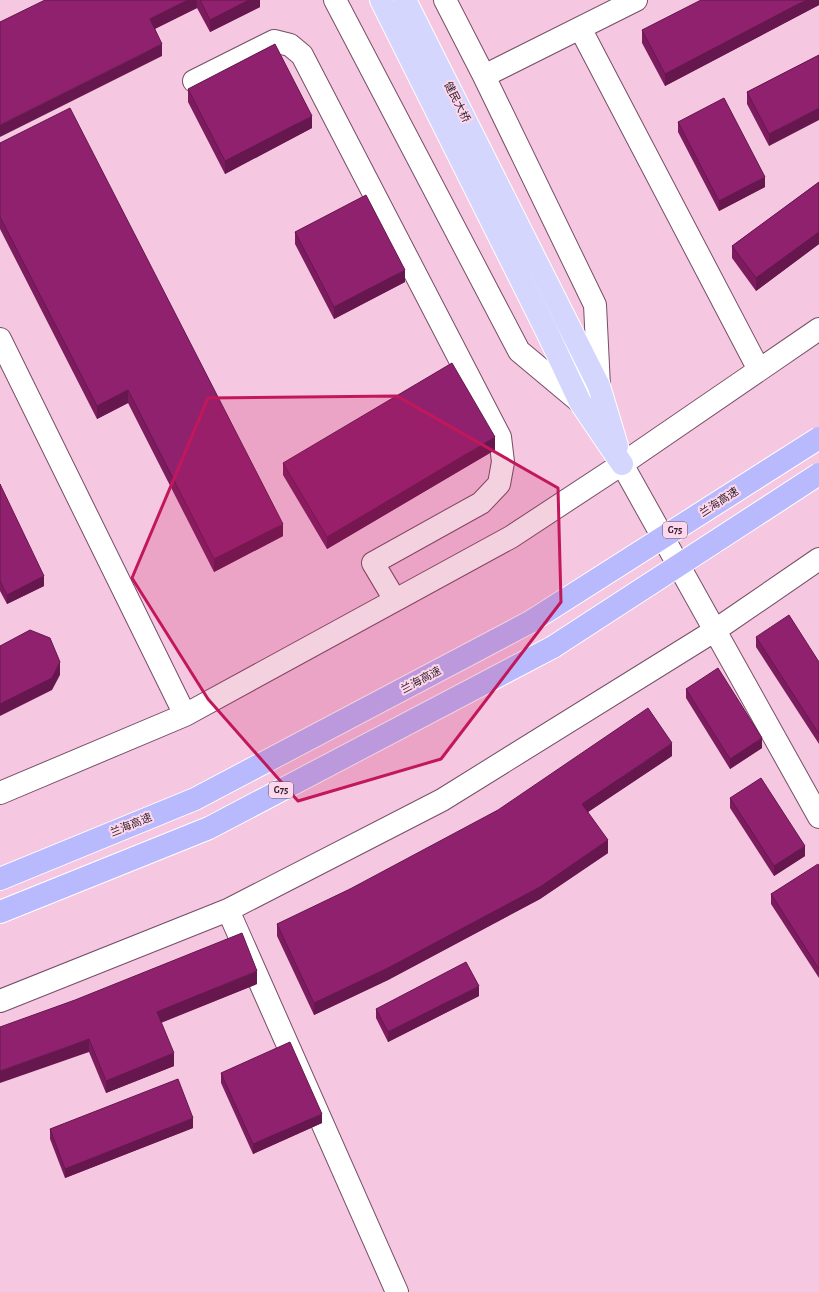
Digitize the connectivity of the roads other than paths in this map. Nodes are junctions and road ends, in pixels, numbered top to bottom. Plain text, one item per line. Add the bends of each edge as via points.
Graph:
1 (335, 0) edge
2 (381, 0) edge
3 (405, 0) edge
4 (445, 0) edge
5 (636, 0) edge
6 (580, 28) junction
7 (484, 76) junction
8 (194, 81) dead end
9 (819, 329) edge
10 (0, 339) edge
11 (758, 370) junction
12 (600, 386) junction
13 (580, 402) junction
14 (819, 438) edge
15 (622, 464) junction
16 (819, 474) edge
17 (819, 560) edge
18 (395, 600) junction
19 (714, 631) junction
20 (185, 715) junction
21 (0, 793) edge
22 (819, 817) edge
23 (0, 879) edge
24 (228, 910) junction
25 (0, 912) edge
26 (0, 1001) edge
27 (397, 1292) edge

1 - 13 street via 519,351
2 - 13 main road
3 - 12 main road, 健民大桥
4 - 7 street
5 - 6 street
6 - 7 street
6 - 11 street
7 - 12 street via 595,305
8 - 18 street via 274,41 290,45 302,55 500,437 503,462 498,484 481,503 373,563
9 - 11 street
10 - 20 street
11 - 15 street
12 - 15 main road, 健民大桥
13 - 15 main road
14 - 23 highway, 兰海高速 / G75, bridge via 530,622 194,799
15 - 18 street via 511,537
15 - 19 street
16 - 25 highway, G75, bridge via 553,647 209,828
17 - 19 street
18 - 20 street
19 - 22 street
19 - 24 street via 442,800
20 - 21 street
24 - 26 street
24 - 27 street

